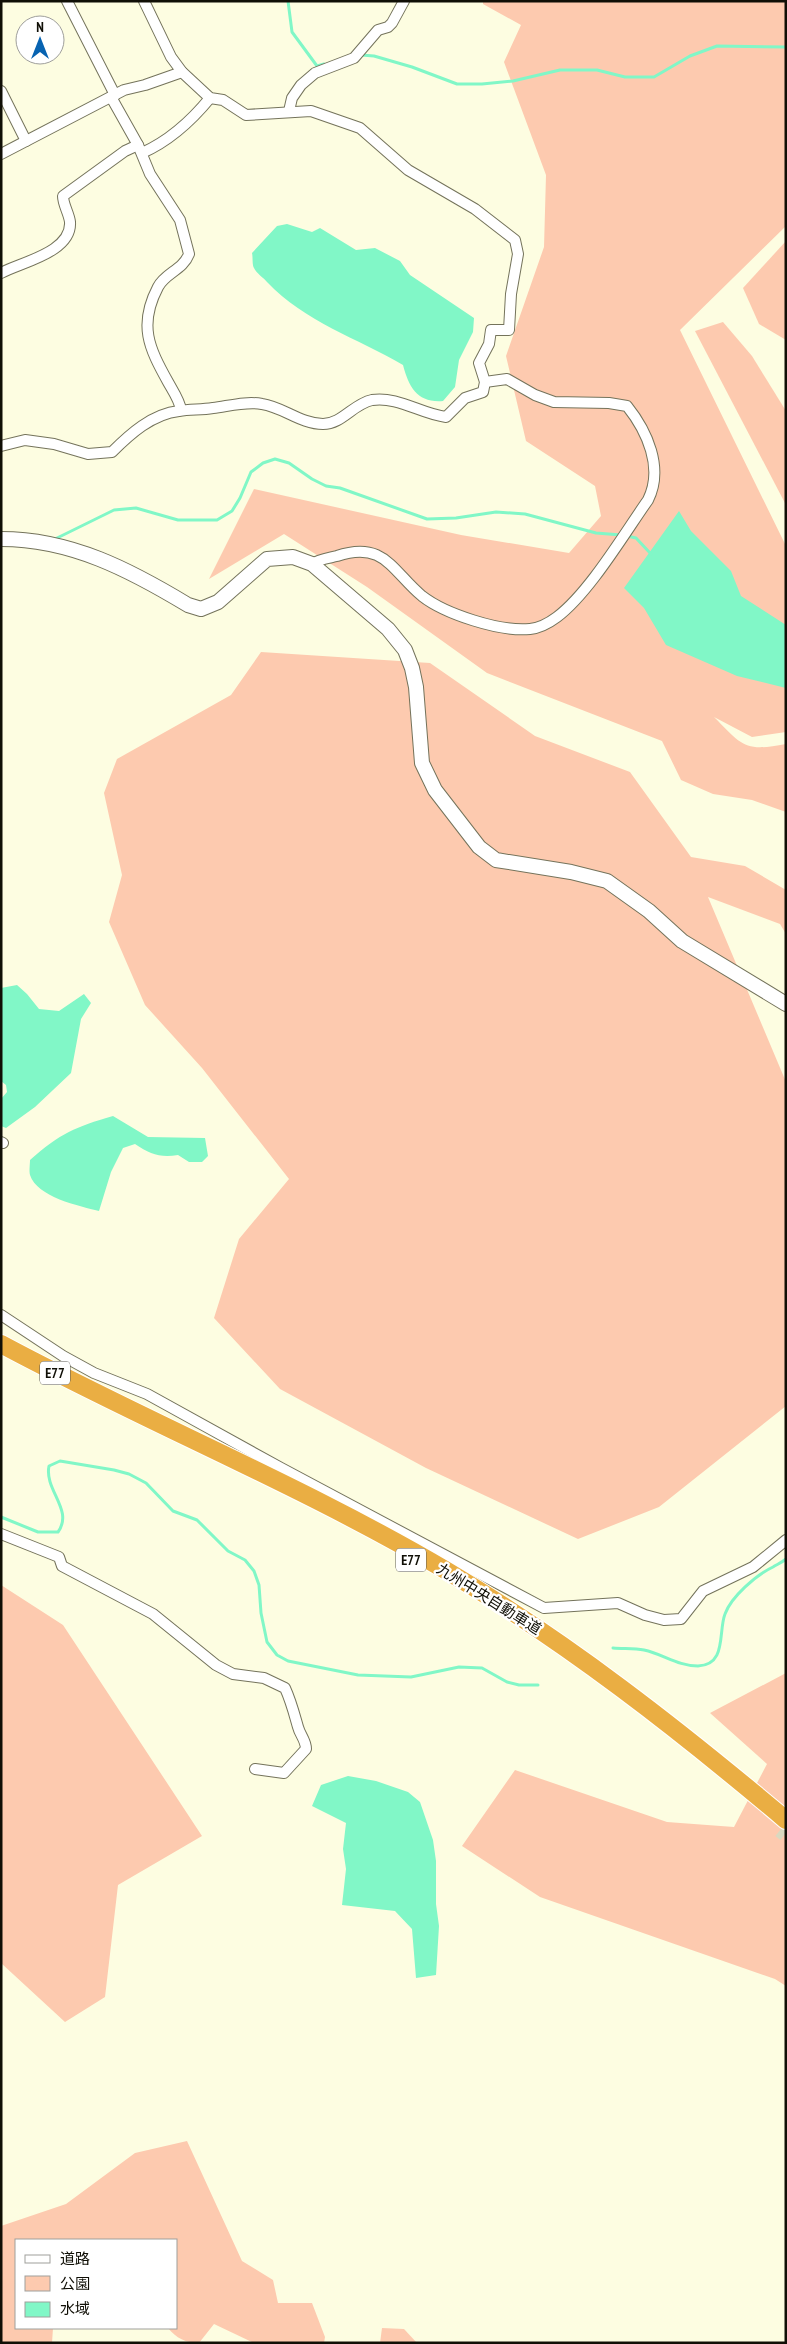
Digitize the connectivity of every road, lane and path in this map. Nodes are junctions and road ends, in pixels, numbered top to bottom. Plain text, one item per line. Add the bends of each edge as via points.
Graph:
1 (67, 1) edge
2 (144, 1) edge
3 (404, 1) edge
4 (182, 72) junction
5 (1, 91) edge
6 (113, 96) junction
7 (210, 98) junction
8 (289, 111) junction
9 (26, 141) junction
10 (140, 149) junction
11 (1, 154) edge
12 (1, 274) edge
13 (485, 382) junction
14 (181, 410) junction
15 (1, 446) edge
16 (1, 539) edge
17 (312, 564) junction
18 (786, 1004) edge
19 (1, 1315) edge
20 (1, 1335) edge
21 (1, 1344) edge
22 (1, 1354) edge
23 (110, 1400) junction
24 (1, 1534) edge
25 (786, 1540) edge
26 (255, 1769) dead end
27 (784, 1825) edge

1 - 6 street
2 - 4 street via 171,57
3 - 8 street via 392,23 378,30 354,58 308,78 292,98
4 - 6 street
4 - 7 street
5 - 9 street
6 - 9 street
6 - 10 street
7 - 8 street via 222,100 251,116
7 - 10 street via 166,140
8 - 13 street via 311,111 360,128 408,170 475,209 514,240 518,254 509,330 491,330 489,344 479,363
9 - 11 street
10 - 12 street via 125,151 63,196 70,221 61,245
10 - 14 street via 150,174 180,220 189,254 183,265 158,287 146,317 151,351
13 - 14 street via 483,392 465,398 446,417 383,399 357,405 337,421 324,424 310,423 261,404
13 - 17 street via 507,378 554,402 627,406 639,421 653,457 654,488 579,595 543,626 530,629 495,626 449,612 422,596 393,564 368,552 352,551
14 - 15 street via 143,425 112,452 88,454 73,448 25,440
16 - 17 street via 48,544 81,552 114,564 201,609 218,602 267,559 293,558
17 - 18 street via 383,625 405,650 416,687 422,763 435,790 480,847 496,860 607,881 682,941
19 - 25 street via 94,1373 147,1394 544,1608 618,1603 644,1615 664,1620 681,1619 703,1591 753,1567
20 - 23 highway
21 - 23 highway, 九州中央自動車道 / E77
22 - 27 highway, 九州中央自動車道 / E77 via 357,1530 432,1572 531,1634 626,1701
23 - 27 highway, 九州中央自動車道 / E77 via 334,1510 455,1576 536,1627 699,1747
24 - 26 street via 58,1557 62,1566 153,1614 216,1665 233,1674 264,1678 285,1688 306,1749 284,1773

